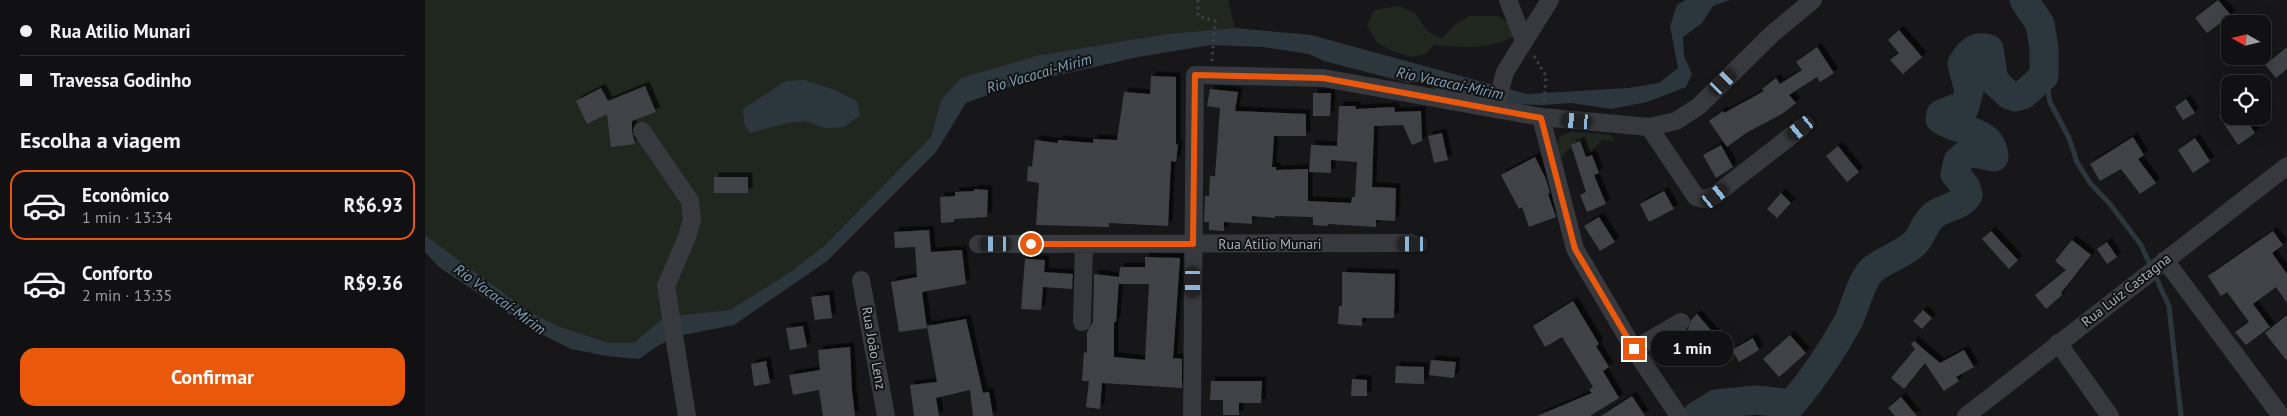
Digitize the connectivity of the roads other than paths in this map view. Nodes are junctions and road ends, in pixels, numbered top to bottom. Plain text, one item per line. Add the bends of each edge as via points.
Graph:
1 (1508, 0) edge
2 (1550, 0) edge
3 (1813, 0) edge
4 (1524, 41) junction
5 (1495, 109) junction
6 (1541, 118) junction
7 (1649, 127) junction
8 (1801, 128) dead end
9 (642, 131) dead end
10 (2286, 170) edge
11 (978, 244) dead end
12 (1084, 244) junction
13 (1193, 244) junction
14 (1413, 244) dead end
15 (2165, 260) junction
16 (861, 280) dead end
17 (1082, 322) dead end
18 (1681, 322) dead end
19 (2058, 343) junction
20 (1634, 349) junction
21 (687, 416) edge
22 (886, 416) edge
23 (1192, 416) edge
24 (1679, 416) edge
25 (1966, 416) edge
26 (2109, 416) edge
27 (2281, 416) edge

1 - 4 street
2 - 4 street
3 - 7 street via 1772,34 1699,106 1676,121
4 - 5 street via 1505,72
5 - 6 street
5 - 13 street via 1323,78 1195,75
6 - 7 street
6 - 20 street via 1575,249
7 - 8 street via 1696,197 1704,199 1715,196
9 - 21 street via 690,201 692,220 666,286
10 - 15 street, Rua Luiz Castagna
11 - 12 street, Rua Atilio Munari
12 - 13 street, Rua Atilio Munari
12 - 17 street
13 - 14 street, Rua Atilio Munari
13 - 23 street
15 - 19 street, Rua Luiz Castagna
15 - 27 street
16 - 22 street, Rua João Lenz
18 - 20 street
19 - 25 street, Rua Luiz Castagna
19 - 26 street
20 - 24 street

